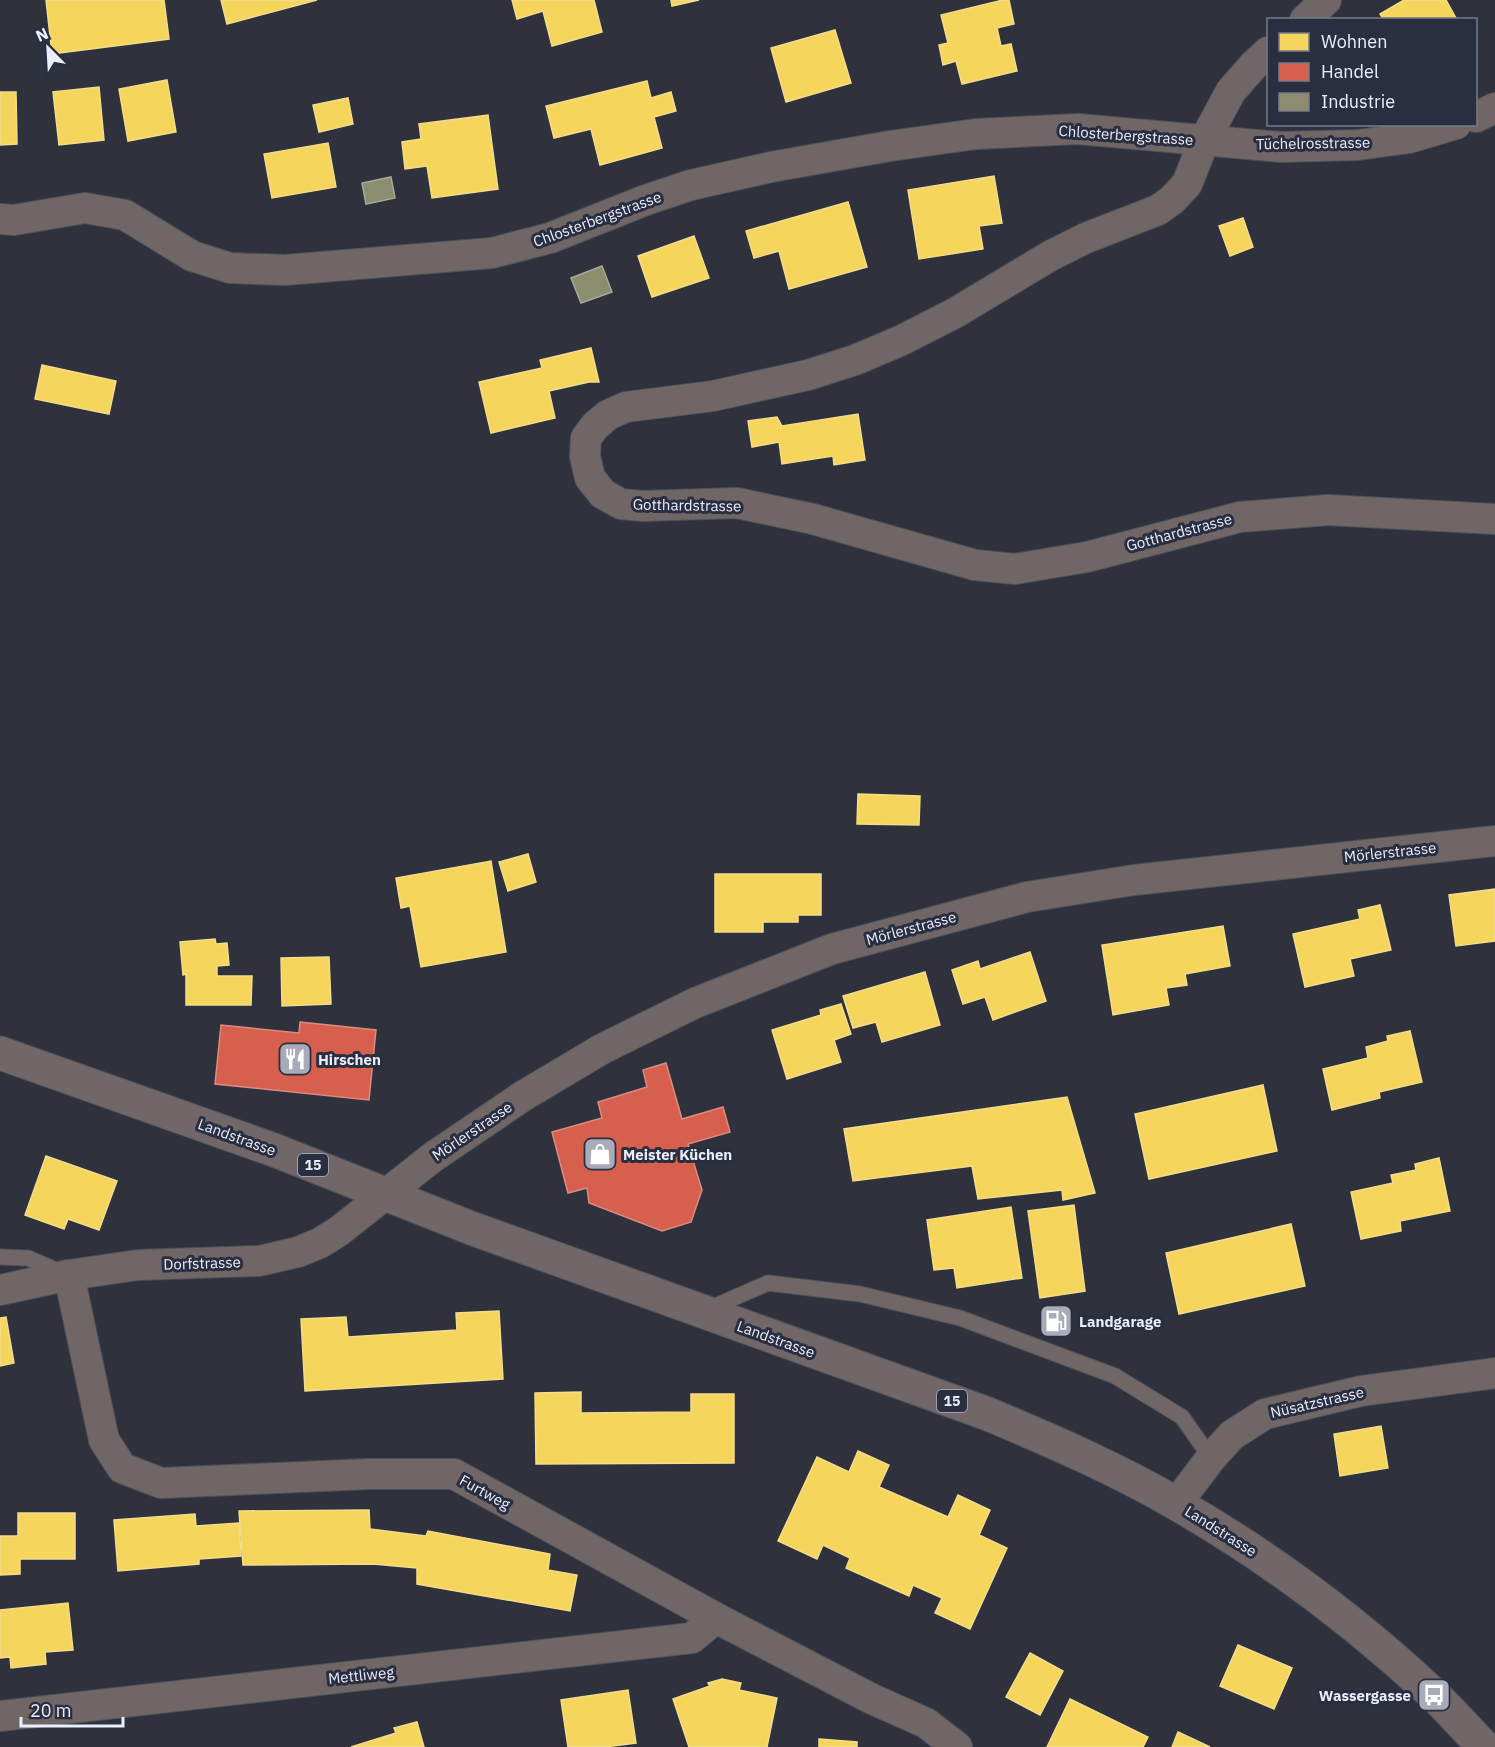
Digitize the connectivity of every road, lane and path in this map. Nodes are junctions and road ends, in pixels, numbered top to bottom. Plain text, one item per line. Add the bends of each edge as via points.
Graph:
1 (1326, 0) edge
2 (1307, 18) edge
3 (1267, 54) edge
4 (1495, 108) edge
5 (1477, 117) edge
6 (1449, 126) edge
7 (1204, 141) junction
8 (0, 219) edge
9 (1495, 519) edge
10 (1495, 841) edge
11 (0, 1053) edge
12 (387, 1193) junction
13 (0, 1257) edge
14 (69, 1275) junction
15 (0, 1290) edge
16 (702, 1312) junction
17 (1495, 1373) edge
18 (1211, 1458) junction
19 (1177, 1503) junction
20 (716, 1618) junction
21 (0, 1716) edge
22 (957, 1747) edge
23 (1484, 1747) edge

1 - 2 street
3 - 7 street, Gotthardstrasse via 1231,91
4 - 5 street
6 - 7 street, Tüchelrosstrasse via 1409,138 1358,145 1281,147
7 - 8 street, Chlosterbergstrasse via 1078,129 976,134 890,146 692,185 550,238 492,253 297,269 230,268 192,256 125,215 85,208
7 - 9 street, Gotthardstrasse via 1187,184 1158,210 1050,256 955,314 900,341 808,375 713,396 626,406 608,415 586,438 590,478 603,494 621,504 736,503 813,519 975,565 1015,569 1087,556 1240,517 1328,510
10 - 12 street, Mörlerstrasse via 1134,880 1027,897 832,949 694,1003 602,1049 514,1102
11 - 12 main road, Landstrasse / 15
12 - 14 street, Dorfstrasse via 339,1231 298,1252 259,1261 138,1264
12 - 16 main road, Landstrasse / 15 via 471,1228
13 - 14 lane via 28,1258
14 - 15 street, Dorfstrasse
14 - 20 street, Furtweg via 104,1440 122,1468 161,1483 454,1474
16 - 18 lane via 768,1283 860,1294 960,1317 1115,1376 1182,1417
16 - 19 main road, Landstrasse / 15 via 988,1414
17 - 18 street, Nüsatzstrasse via 1361,1391 1265,1413 1232,1434
18 - 19 street, Nüsatzstrasse
19 - 23 main road, Landstrasse / 15 via 1272,1563 1342,1617 1434,1695
20 - 21 street, Mettliweg via 692,1638
20 - 22 street, Furtweg via 926,1723

